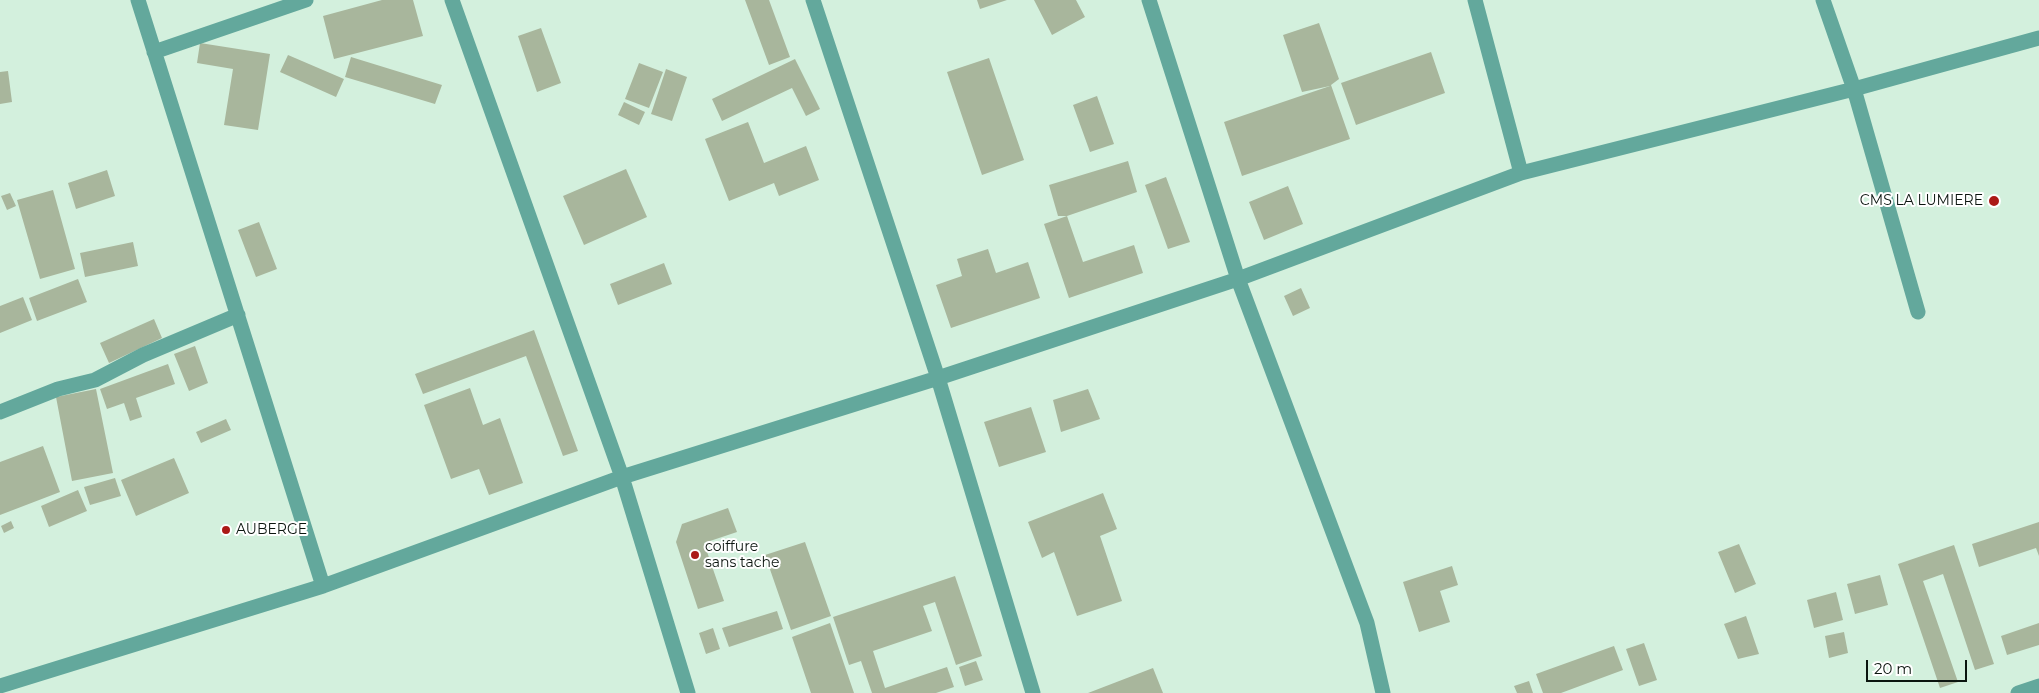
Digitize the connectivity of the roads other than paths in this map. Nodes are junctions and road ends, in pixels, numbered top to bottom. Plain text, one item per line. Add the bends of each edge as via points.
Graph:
1 (138, 0) edge
2 (306, 0) edge
3 (452, 0) edge
4 (813, 0) edge
5 (1148, 0) edge
6 (1475, 0) edge
7 (1823, 0) edge
8 (2039, 38) edge
9 (154, 52) junction
10 (1854, 89) junction
11 (1521, 173) junction
12 (1238, 279) junction
13 (1918, 312) dead end
14 (238, 314) junction
15 (938, 378) junction
16 (0, 412) edge
17 (622, 477) junction
18 (323, 586) junction
19 (0, 686) edge
20 (2039, 686) edge
21 (688, 693) edge
22 (1033, 693) edge
23 (1383, 693) edge
24 (2018, 693) edge

1 - 9 street
2 - 9 street
3 - 17 street
4 - 15 street
5 - 12 street
6 - 11 street
7 - 10 street
8 - 10 street
9 - 14 street
10 - 11 street
10 - 13 street
11 - 12 street
12 - 15 street
12 - 23 street via 1367,623
14 - 16 street via 143,355 95,380 58,389
14 - 18 street
15 - 17 street
15 - 22 street
17 - 18 street
17 - 21 street
18 - 19 street
20 - 24 street

